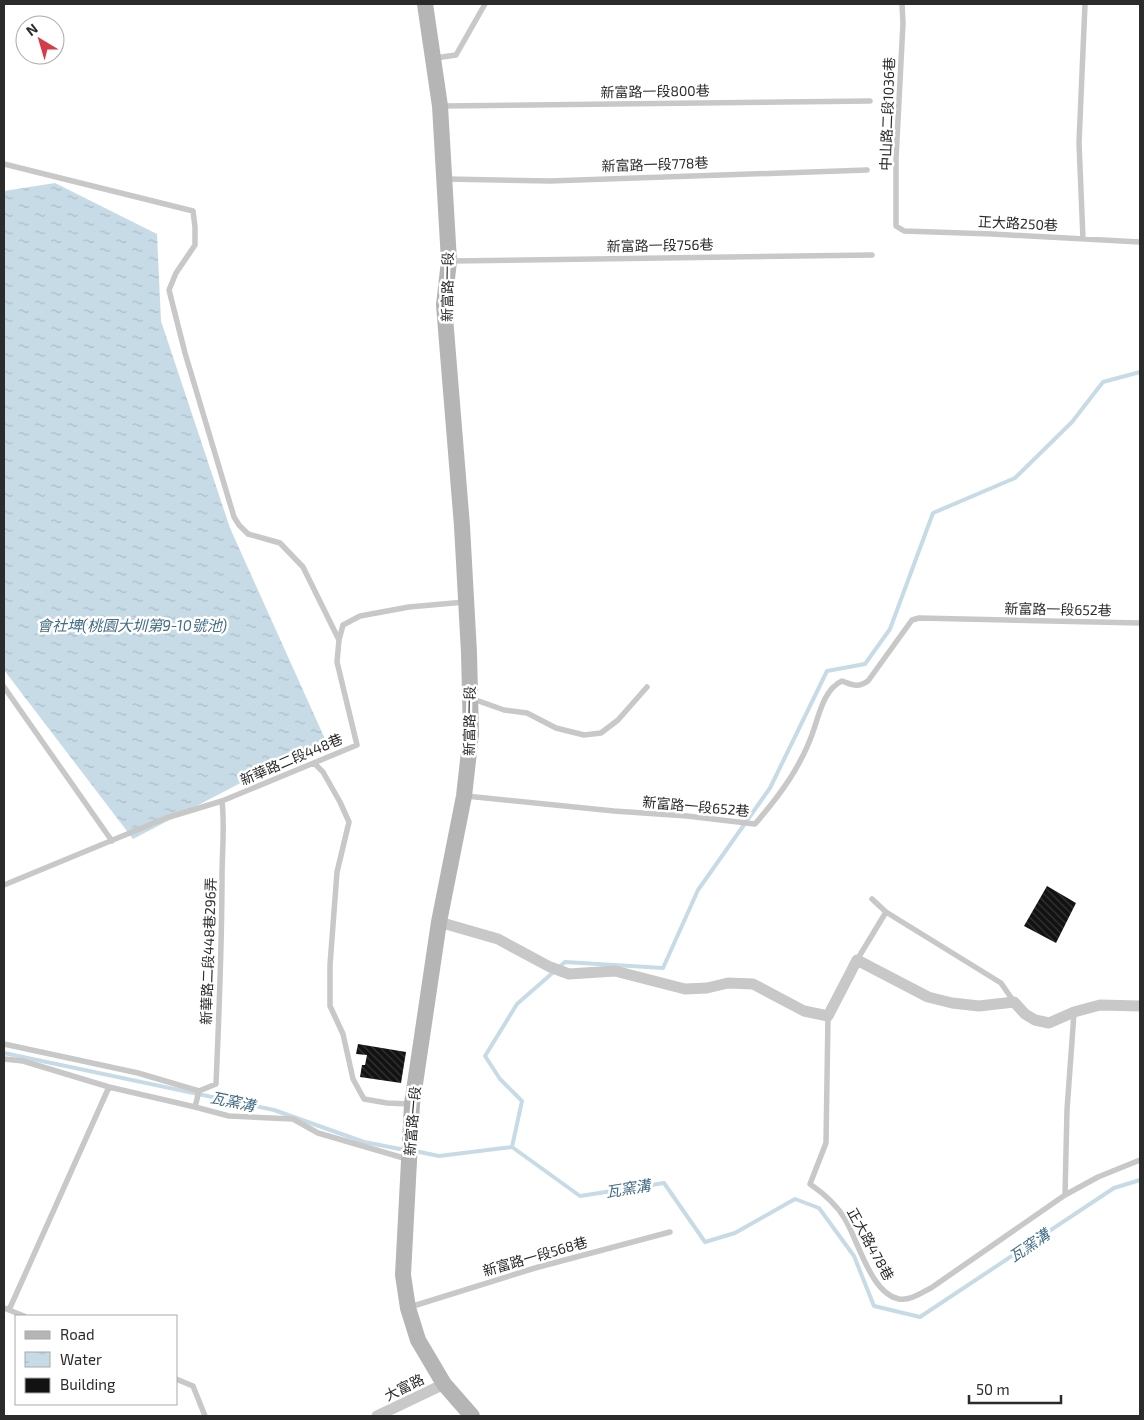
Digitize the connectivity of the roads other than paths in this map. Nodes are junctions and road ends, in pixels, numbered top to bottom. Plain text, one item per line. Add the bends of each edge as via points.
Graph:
1 (425, 4) edge
2 (485, 4) edge
3 (902, 4) edge
4 (1085, 4) edge
5 (433, 58) junction
6 (870, 101) dead end
7 (440, 106) junction
8 (4, 164) edge
9 (867, 170) dead end
10 (444, 179) junction
11 (896, 226) joint
12 (1083, 239) junction
13 (1140, 242) edge
14 (872, 255) dead end
15 (449, 261) junction
16 (465, 602) junction
17 (1140, 623) edge
18 (338, 640) junction
19 (4, 686) edge
20 (647, 687) dead end
21 (471, 698) junction
22 (314, 763) junction
23 (464, 796) junction
24 (222, 801) junction
25 (112, 841) junction
26 (4, 885) edge
27 (872, 899) dead end
28 (886, 912) junction
29 (439, 922) junction
30 (857, 960) junction
31 (1014, 1002) junction
32 (1140, 1006) edge
33 (1074, 1012) junction
34 (828, 1016) junction
35 (4, 1044) edge
36 (4, 1059) edge
37 (109, 1087) junction
38 (199, 1091) junction
39 (412, 1104) junction
40 (195, 1107) junction
41 (408, 1159) junction
42 (1140, 1160) edge
43 (1065, 1195) junction
44 (670, 1232) dead end
45 (408, 1308) junction
46 (6, 1309) edge
47 (21, 1315) edge
48 (178, 1380) edge
49 (444, 1384) junction
50 (205, 1416) edge
51 (377, 1416) edge
52 (472, 1416) edge

1 - 5 street, 新富路一段
2 - 5 lane via 456,55
3 - 11 lane, 中山路二段1036巷
4 - 12 lane via 1079,143
5 - 7 street, 新富路一段
6 - 7 lane, 新富路一段800巷
7 - 10 street, 新富路一段
8 - 18 lane via 193,212 195,245 169,290 234,516 248,534 280,543 303,567
9 - 10 lane, 新富路一段778巷 via 550,181
10 - 15 street, 新富路一段
11 - 12 lane, 正大路250巷 via 904,231
12 - 13 lane, 正大路250巷
14 - 15 lane, 新富路一段756巷
15 - 16 street, 新富路一段 via 444,305
16 - 18 lane via 360,616 343,625
16 - 21 street, 新富路一段
17 - 23 lane, 新富路一段652巷 via 912,620 868,681 855,686 842,680 831,689 821,707 808,747 779,797 754,824
18 - 22 lane, 新華路二段448巷 via 337,662 357,745
19 - 25 lane
20 - 21 lane via 612,725 601,733 584,735 556,728 526,713 504,710
21 - 23 street, 新富路一段 via 472,734
22 - 24 lane, 新華路二段448巷
22 - 39 lane via 349,822 337,872 330,1006 343,1034 353,1078 364,1099 387,1104
23 - 29 street, 新富路一段
24 - 25 lane, 新華路二段448巷 via 166,818
24 - 38 lane, 新華路二段448巷296弄 via 222,939 216,1084
25 - 26 lane, 新華路二段448巷
27 - 28 lane
28 - 30 lane
28 - 31 lane via 1001,983
29 - 34 street via 498,939 569,974 615,970 685,988 707,988 728,982 753,984 804,1011
29 - 39 street, 新富路一段
30 - 31 street via 928,997 979,1006
30 - 34 street
31 - 33 street via 1025,1014 1049,1023
32 - 33 street via 1100,1005
33 - 43 lane
34 - 43 lane, 正大路478巷 via 826,1143 810,1184 823,1193 845,1218 882,1291 899,1299 912,1298
35 - 38 lane via 138,1073
36 - 37 lane via 23,1061
37 - 40 lane
37 - 46 lane
38 - 40 lane
39 - 41 street, 新富路一段
40 - 41 lane via 229,1116 293,1119 318,1133
41 - 45 street, 新富路一段 via 403,1276
42 - 43 lane, 正大路478巷
44 - 45 lane, 新富路一段568巷 via 535,1268
45 - 49 street, 新富路一段 via 418,1340
46 - 47 lane
48 - 50 lane via 192,1386
49 - 51 street, 大富路
49 - 52 street, 新富路一段

